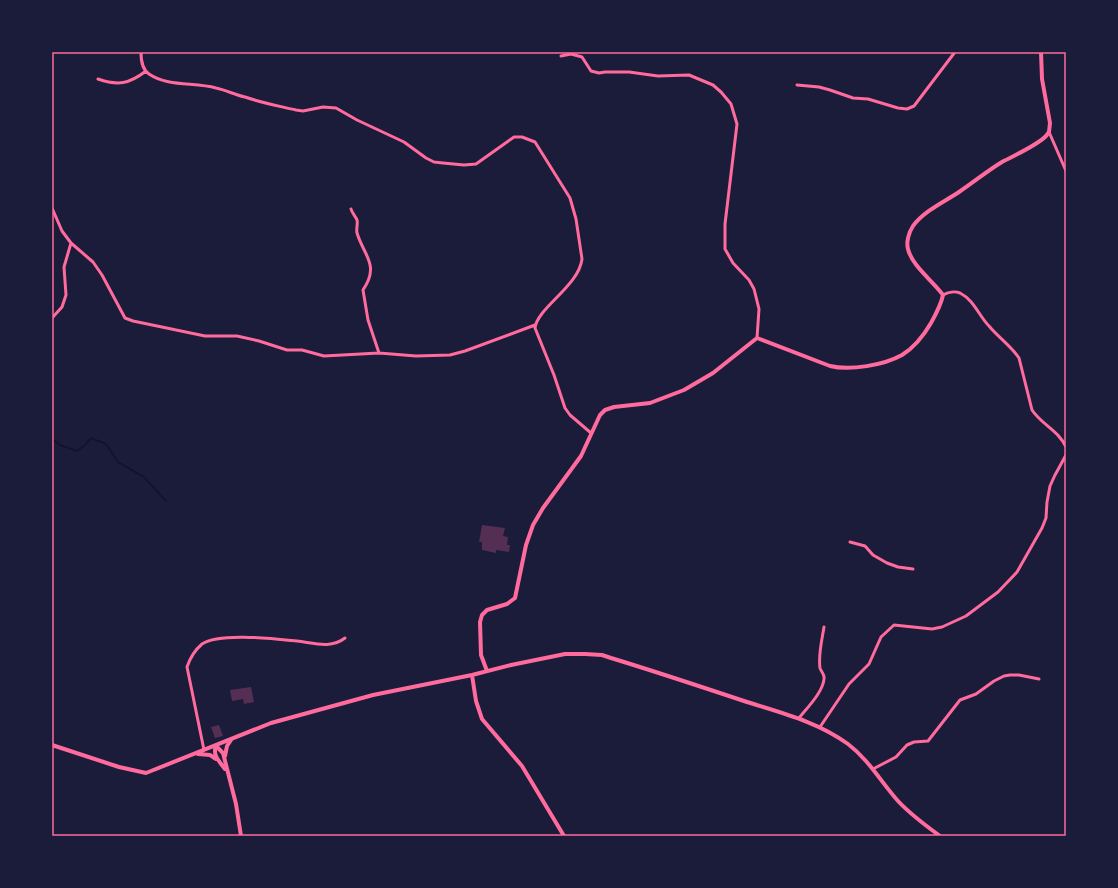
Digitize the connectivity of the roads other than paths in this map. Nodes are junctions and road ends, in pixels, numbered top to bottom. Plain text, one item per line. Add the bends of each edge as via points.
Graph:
1 (141, 52) edge
2 (955, 52) edge
3 (1041, 52) edge
4 (561, 56) dead end
5 (146, 71) junction
6 (98, 79) dead end
7 (797, 85) dead end
8 (1049, 132) junction
9 (1066, 171) edge
10 (52, 208) edge
11 (351, 209) dead end
12 (71, 243) junction
13 (943, 295) junction
14 (52, 318) edge
15 (535, 325) junction
16 (757, 338) junction
17 (379, 353) junction
18 (591, 433) junction
19 (1066, 447) edge
20 (1066, 455) edge
21 (850, 542) dead end
22 (913, 569) dead end
23 (824, 627) dead end
24 (345, 638) dead end
25 (487, 671) junction
26 (472, 675) junction
27 (1039, 679) dead end
28 (799, 718) junction
29 (820, 727) junction
30 (234, 738) junction
31 (52, 745) edge
32 (216, 746) junction
33 (204, 750) junction
34 (195, 754) junction
35 (225, 760) junction
36 (220, 762) junction
37 (873, 769) junction
38 (227, 773) junction
39 (241, 836) edge
40 (564, 836) edge
41 (940, 836) edge

1 - 5 street via 141,60
2 - 7 street via 914,106 907,109 868,99 852,98 819,87
3 - 8 street
4 - 16 street via 571,54 582,57 591,71 599,73 689,75 713,85 731,104 737,124 725,224 725,249 752,285 759,314
5 - 6 street via 135,79 123,82 111,83
5 - 15 street via 161,79 214,87 296,110 336,108 404,142 434,162 470,165 514,137 536,142 570,198 582,259 575,276
8 - 9 street
8 - 13 street via 1044,138 981,175 913,226 908,239 909,253
10 - 12 street via 62,231
11 - 17 street via 357,220 357,232 371,269 370,280 363,290 368,320
12 - 14 street via 64,268 66,295 62,307
12 - 17 street via 93,262 125,318 205,336 237,336 287,350 302,350 324,356
13 - 16 street via 935,317 913,347 896,358 872,365 847,368 830,366
13 - 19 street via 956,292 964,296 974,305 989,327 1015,352 1019,358 1032,410 1037,418 1063,440
15 - 17 street via 450,355
15 - 18 street via 565,408
16 - 18 street via 714,373 684,390 650,403 605,410
18 - 25 street via 581,456 533,525 526,545 515,598 508,604 487,610 482,615 481,655
20 - 29 street via 1050,486 1045,523 1016,572 998,592 957,621 942,627 891,627 881,637 869,664 849,684
21 - 22 street via 865,546 873,555 887,563
23 - 28 street via 820,668 824,681 815,700
24 - 33 street via 330,645 227,638 203,643 189,659 187,667
25 - 26 street
25 - 28 street via 565,654 602,655
26 - 30 street via 345,702
26 - 40 street via 482,719 522,766
27 - 37 street via 1010,675 994,681 976,694 960,700 928,741 907,745 896,757
28 - 29 street
29 - 37 street via 852,748
30 - 32 street
30 - 35 street via 227,746
31 - 34 street via 146,773
32 - 33 street
32 - 35 street via 223,753
32 - 36 street via 215,754
33 - 34 street
34 - 36 street via 210,755
35 - 38 street
36 - 38 street
37 - 41 street via 911,814
38 - 39 street via 236,804

